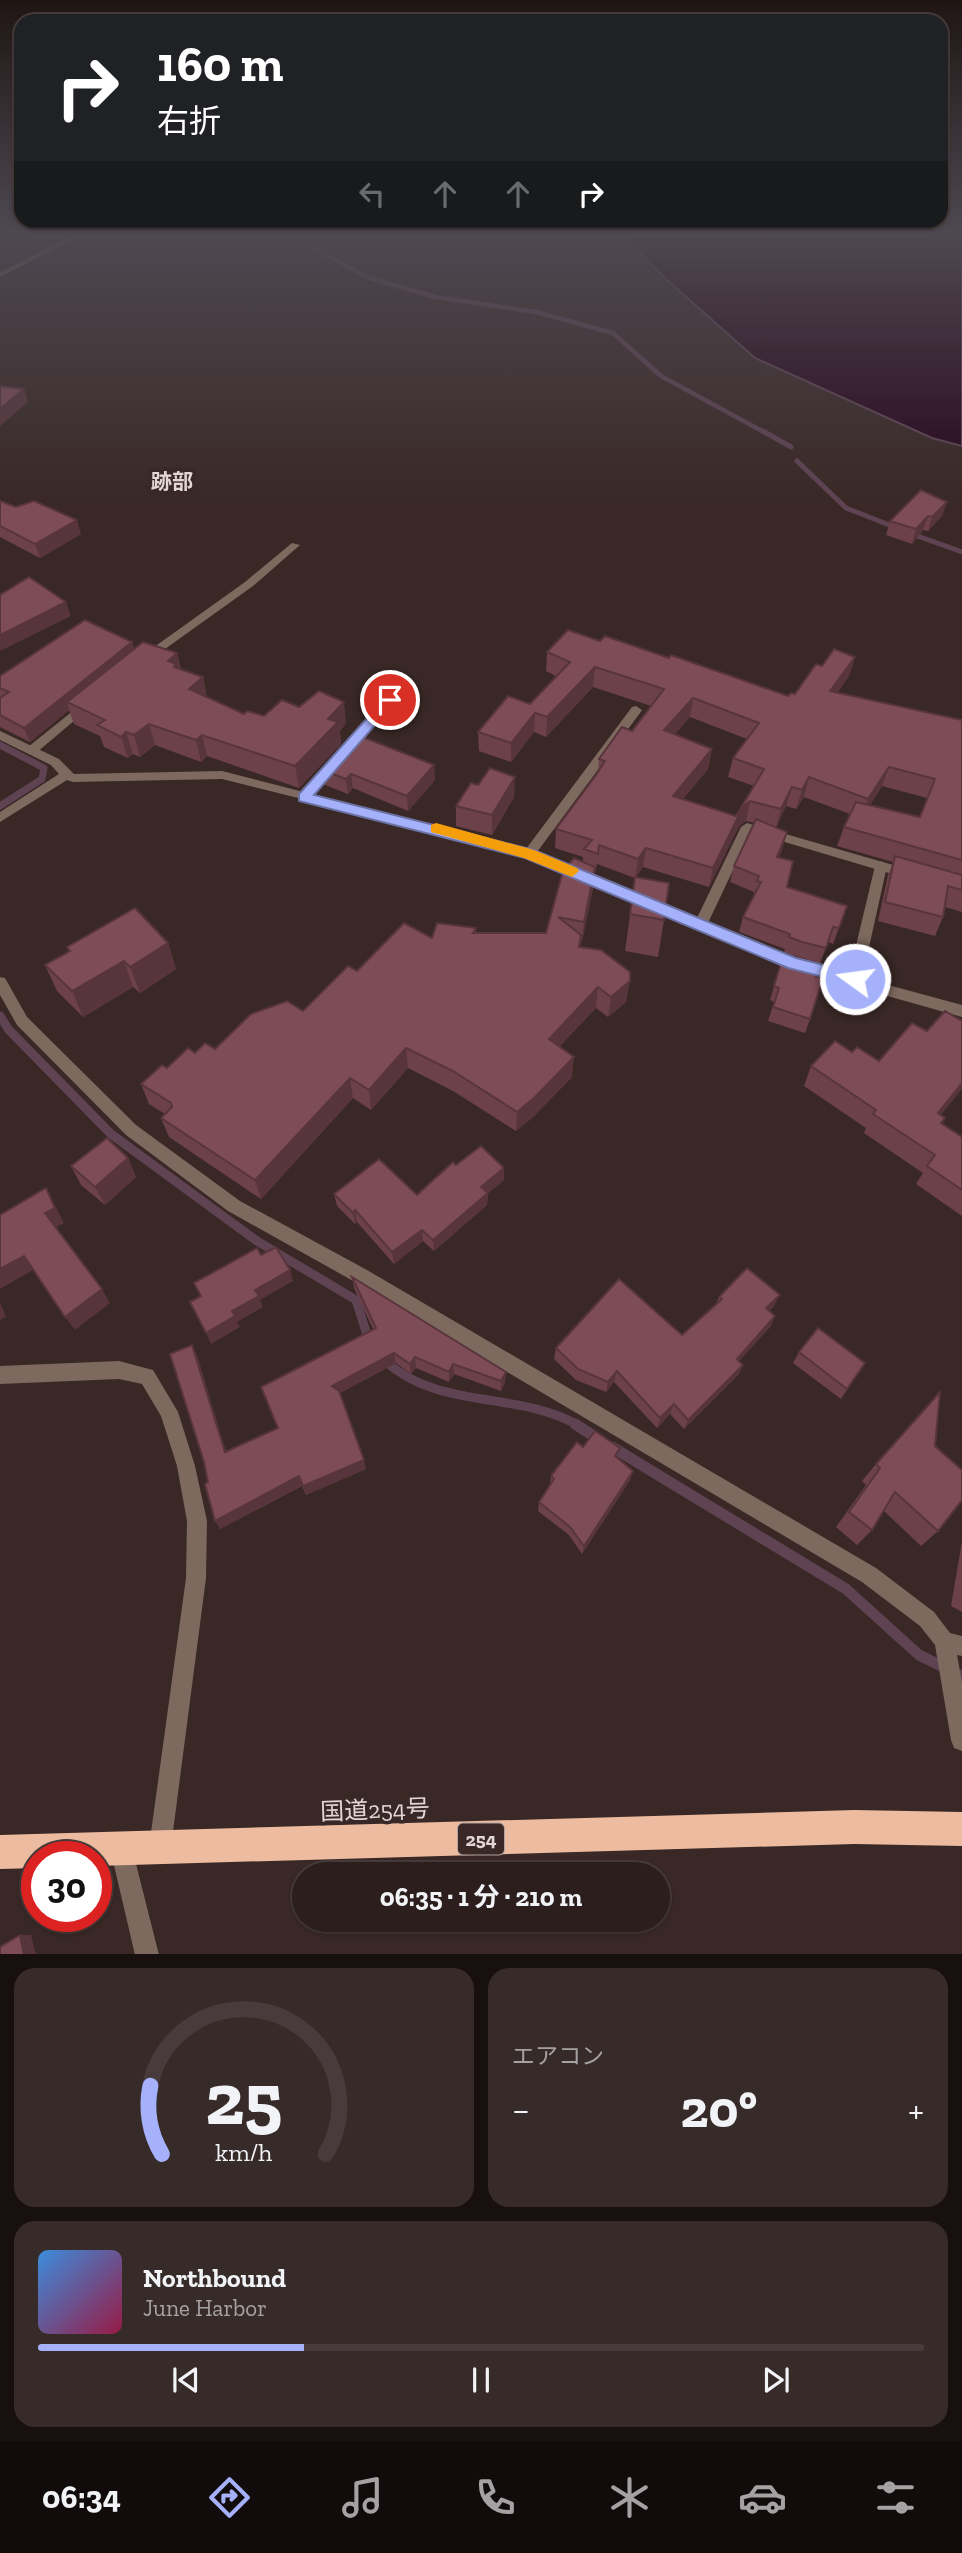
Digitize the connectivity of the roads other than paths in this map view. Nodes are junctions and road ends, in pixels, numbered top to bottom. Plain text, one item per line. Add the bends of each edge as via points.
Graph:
1 (295, 545) dead end
2 (135, 666) edge
3 (94, 698) edge
4 (390, 700) dead end
5 (636, 710) dead end
6 (0, 734) edge
7 (32, 750) junction
8 (66, 775) junction
9 (304, 797) junction
10 (0, 818) edge
11 (529, 854) junction
12 (881, 866) junction
13 (928, 879) edge
14 (701, 923) junction
15 (855, 979) junction
16 (0, 982) edge
17 (962, 1011) edge
18 (0, 1376) edge
19 (953, 1644) edge
20 (962, 1740) edge
21 (962, 1829) edge
22 (121, 1848) junction
23 (160, 1848) junction
24 (0, 1852) edge
25 (147, 1954) edge

1 - 2 street via 250,584
3 - 7 street
4 - 9 street
5 - 11 street
6 - 7 street
7 - 8 street via 55,762
8 - 9 street via 82,779 222,775
8 - 10 street
9 - 11 street
11 - 14 street
12 - 13 street
12 - 14 street via 747,827
12 - 15 street
14 - 15 street via 793,964
15 - 17 street
16 - 19 street via 22,1021 131,1130 234,1206 869,1575
18 - 23 street via 119,1370 147,1376 169,1412 197,1521 196,1578
19 - 20 street
21 - 23 highway, 国道254号 / 254 via 854,1827
22 - 23 highway, 国道254号 / 254
22 - 24 highway, 国道254号 / 254
22 - 25 street

